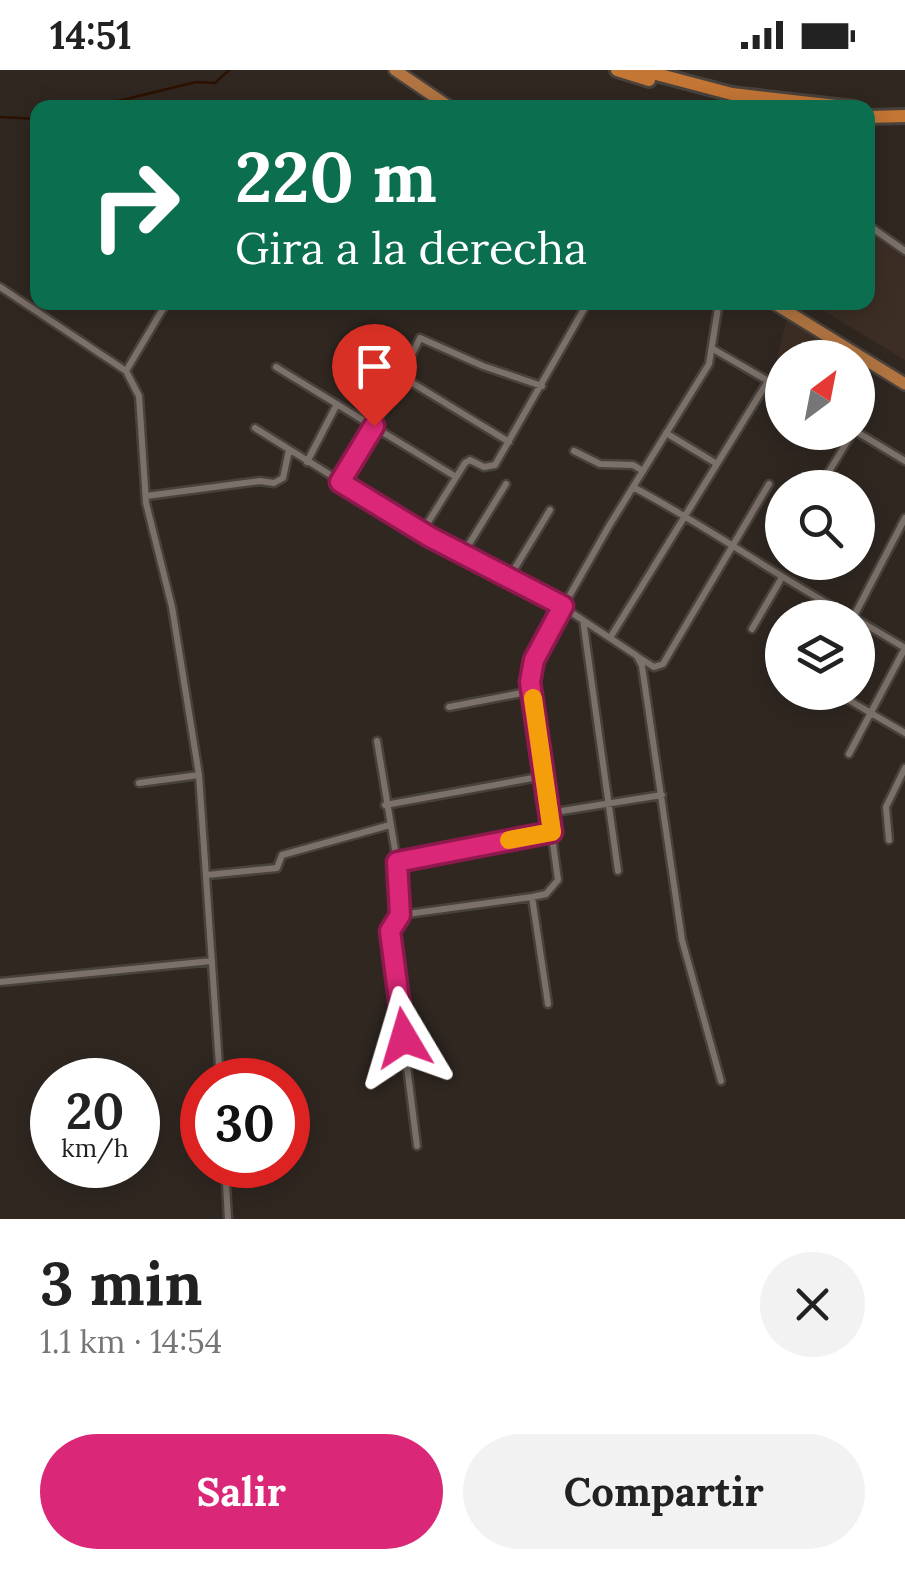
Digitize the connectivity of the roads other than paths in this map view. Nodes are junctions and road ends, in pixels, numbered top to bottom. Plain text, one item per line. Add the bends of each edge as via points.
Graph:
1 (617, 70) edge
2 (640, 70) edge
3 (395, 72) edge
4 (439, 100) edge
5 (730, 100) edge
6 (784, 100) edge
7 (875, 108) edge
8 (905, 108) edge
9 (905, 116) edge
10 (875, 117) edge
11 (875, 229) edge
12 (905, 251) edge
13 (0, 287) edge
14 (30, 307) edge
15 (34, 310) edge
16 (161, 310) edge
17 (584, 310) edge
18 (718, 310) edge
19 (785, 310) edge
20 (714, 349) junction
21 (276, 367) dead end
22 (126, 371) junction
23 (401, 376) junction
24 (765, 379) edge
25 (905, 384) edge
26 (542, 386) junction
27 (765, 386) edge
28 (336, 404) junction
29 (374, 426) junction
30 (255, 428) dead end
31 (666, 433) junction
32 (509, 442) junction
33 (875, 444) edge
34 (289, 450) junction
35 (574, 451) dead end
36 (905, 461) edge
37 (307, 462) junction
38 (717, 464) junction
39 (643, 471) junction
40 (456, 477) junction
41 (340, 482) junction
42 (506, 484) dead end
43 (633, 488) junction
44 (765, 491) edge
45 (146, 496) junction
46 (550, 510) dead end
47 (686, 516) junction
48 (905, 518) edge
49 (422, 532) junction
50 (732, 548) junction
51 (463, 554) junction
52 (765, 569) edge
53 (509, 578) junction
54 (780, 580) edge
55 (783, 580) edge
56 (820, 600) edge
57 (863, 600) edge
58 (563, 606) junction
59 (582, 618) junction
60 (752, 629) dead end
61 (875, 630) edge
62 (610, 638) junction
63 (905, 648) edge
64 (637, 656) junction
65 (532, 691) junction
66 (449, 707) dead end
67 (865, 710) edge
68 (872, 714) junction
69 (905, 733) edge
70 (377, 741) dead end
71 (849, 754) dead end
72 (905, 768) edge
73 (198, 775) junction
74 (544, 776) junction
75 (138, 783) dead end
76 (662, 795) junction
77 (606, 803) junction
78 (385, 805) junction
79 (549, 814) junction
80 (390, 825) junction
81 (552, 832) junction
82 (889, 840) dead end
83 (397, 862) junction
84 (618, 871) dead end
85 (207, 875) junction
86 (532, 897) junction
87 (400, 915) junction
88 (212, 960) junction
89 (0, 982) edge
90 (548, 1004) dead end
91 (219, 1058) edge
92 (720, 1081) dead end
93 (418, 1146) dead end
94 (226, 1188) edge
95 (228, 1219) edge

1 - 5 highway
2 - 6 highway
3 - 4 main road
7 - 8 highway
9 - 10 highway
11 - 12 street
13 - 14 street
15 - 22 street
16 - 22 street
17 - 26 street
18 - 20 street
19 - 25 main road
20 - 24 street
20 - 31 street
21 - 28 street
22 - 45 street via 139,396
23 - 26 street via 420,338
23 - 29 street
23 - 32 street
26 - 32 street
27 - 38 street
28 - 29 street
28 - 37 street
29 - 40 street
29 - 41 street
30 - 34 street
31 - 38 street
31 - 39 street
32 - 40 street via 495,465 470,460
33 - 36 street
34 - 37 street
34 - 45 street via 283,478 274,484
35 - 39 street via 600,464
37 - 41 street
38 - 47 street
39 - 43 street
40 - 49 street
41 - 49 street
42 - 51 street
43 - 47 street
43 - 58 street
44 - 50 street
45 - 73 street
46 - 53 street
47 - 50 street
47 - 62 street
48 - 57 street
49 - 51 street
50 - 52 street
50 - 64 street via 663,664 654,667
51 - 53 street
53 - 58 street
54 - 60 street
55 - 56 street
58 - 59 street
58 - 65 street via 534,660
59 - 62 street
59 - 77 street
61 - 63 street
62 - 64 street
63 - 68 street
64 - 76 street
65 - 66 street
65 - 74 street
67 - 68 street
68 - 69 street
68 - 71 street
70 - 78 street
72 - 82 street via 886,807
73 - 75 street
73 - 85 street
74 - 78 street
74 - 79 street
76 - 77 street
76 - 92 street via 682,940
77 - 79 street
77 - 84 street
78 - 80 street
79 - 81 street
80 - 83 street
80 - 85 street via 282,855 277,868
81 - 83 street
81 - 86 street via 558,880 546,894
83 - 87 street
85 - 88 street
86 - 87 street
86 - 90 street
87 - 93 street via 390,931
88 - 89 street
88 - 91 street
94 - 95 street

